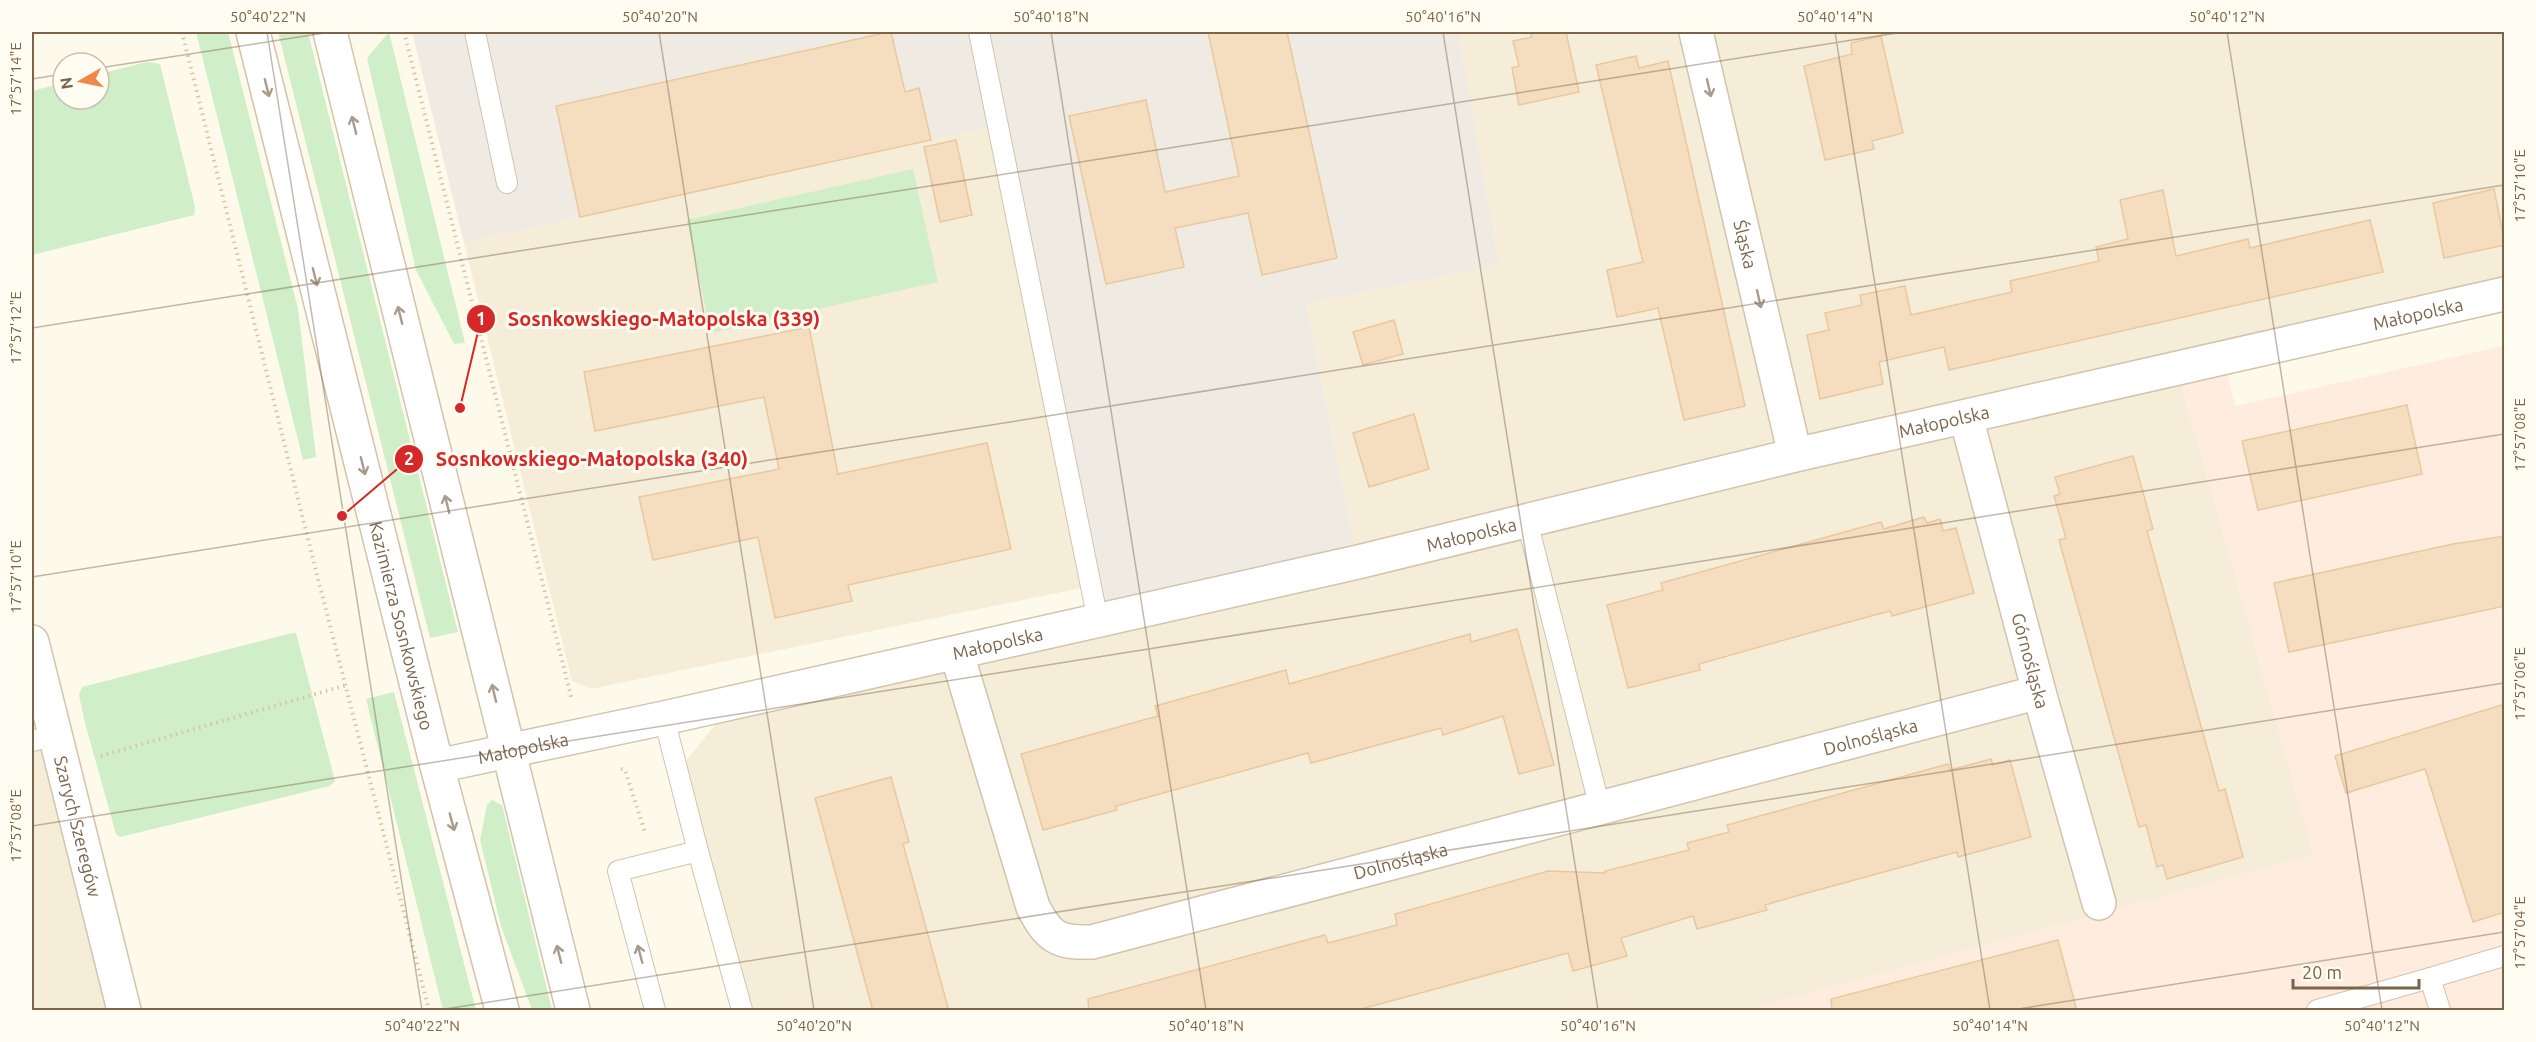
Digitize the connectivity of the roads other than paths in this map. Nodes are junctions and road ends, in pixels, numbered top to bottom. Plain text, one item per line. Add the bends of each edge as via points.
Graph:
1 (253, 32) edge
2 (475, 32) edge
3 (979, 32) edge
4 (1696, 32) edge
5 (338, 33) edge
6 (507, 183) dead end
7 (2505, 294) edge
8 (1966, 417) junction
9 (1795, 455) junction
10 (1527, 521) junction
11 (1098, 621) junction
12 (32, 642) edge
13 (957, 654) junction
14 (2039, 692) junction
15 (664, 718) junction
16 (43, 738) edge
17 (507, 750) junction
18 (437, 765) junction
19 (1600, 808) junction
20 (698, 851) junction
21 (2099, 903) dead end
22 (2505, 956) edge
23 (2430, 978) junction
24 (124, 1011) edge
25 (502, 1011) edge
26 (573, 1011) edge
27 (655, 1011) edge
28 (742, 1011) edge
29 (2317, 1011) edge
30 (2440, 1011) edge

1 -> 18 street, Kazimierza Sosnkowskiego
2 - 6 lane
3 - 11 lane
4 -> 9 street, Śląska
17 -> 5 street
7 - 8 street, Małopolska
8 - 9 street, Małopolska
8 - 14 street, Górnośląska
9 - 10 street, Małopolska
10 - 11 street, Małopolska
10 - 19 lane
11 - 13 street, Małopolska
12 - 16 street, Szarych Szeregów
13 - 15 street, Małopolska
13 - 19 street, Dolnośląska via 1033,907 1044,928 1069,943 1092,942
14 - 19 street, Dolnośląska
14 - 21 street, Górnośląska
15 - 17 street, Małopolska
15 - 20 lane
16 - 24 street, Szarych Szeregów via 63,767
17 - 18 street, Małopolska
26 -> 17 street
18 -> 25 street, Kazimierza Sosnkowskiego
27 -> 20 lane via 618,871
20 - 28 lane
22 - 23 lane
23 - 29 lane
23 - 30 lane

